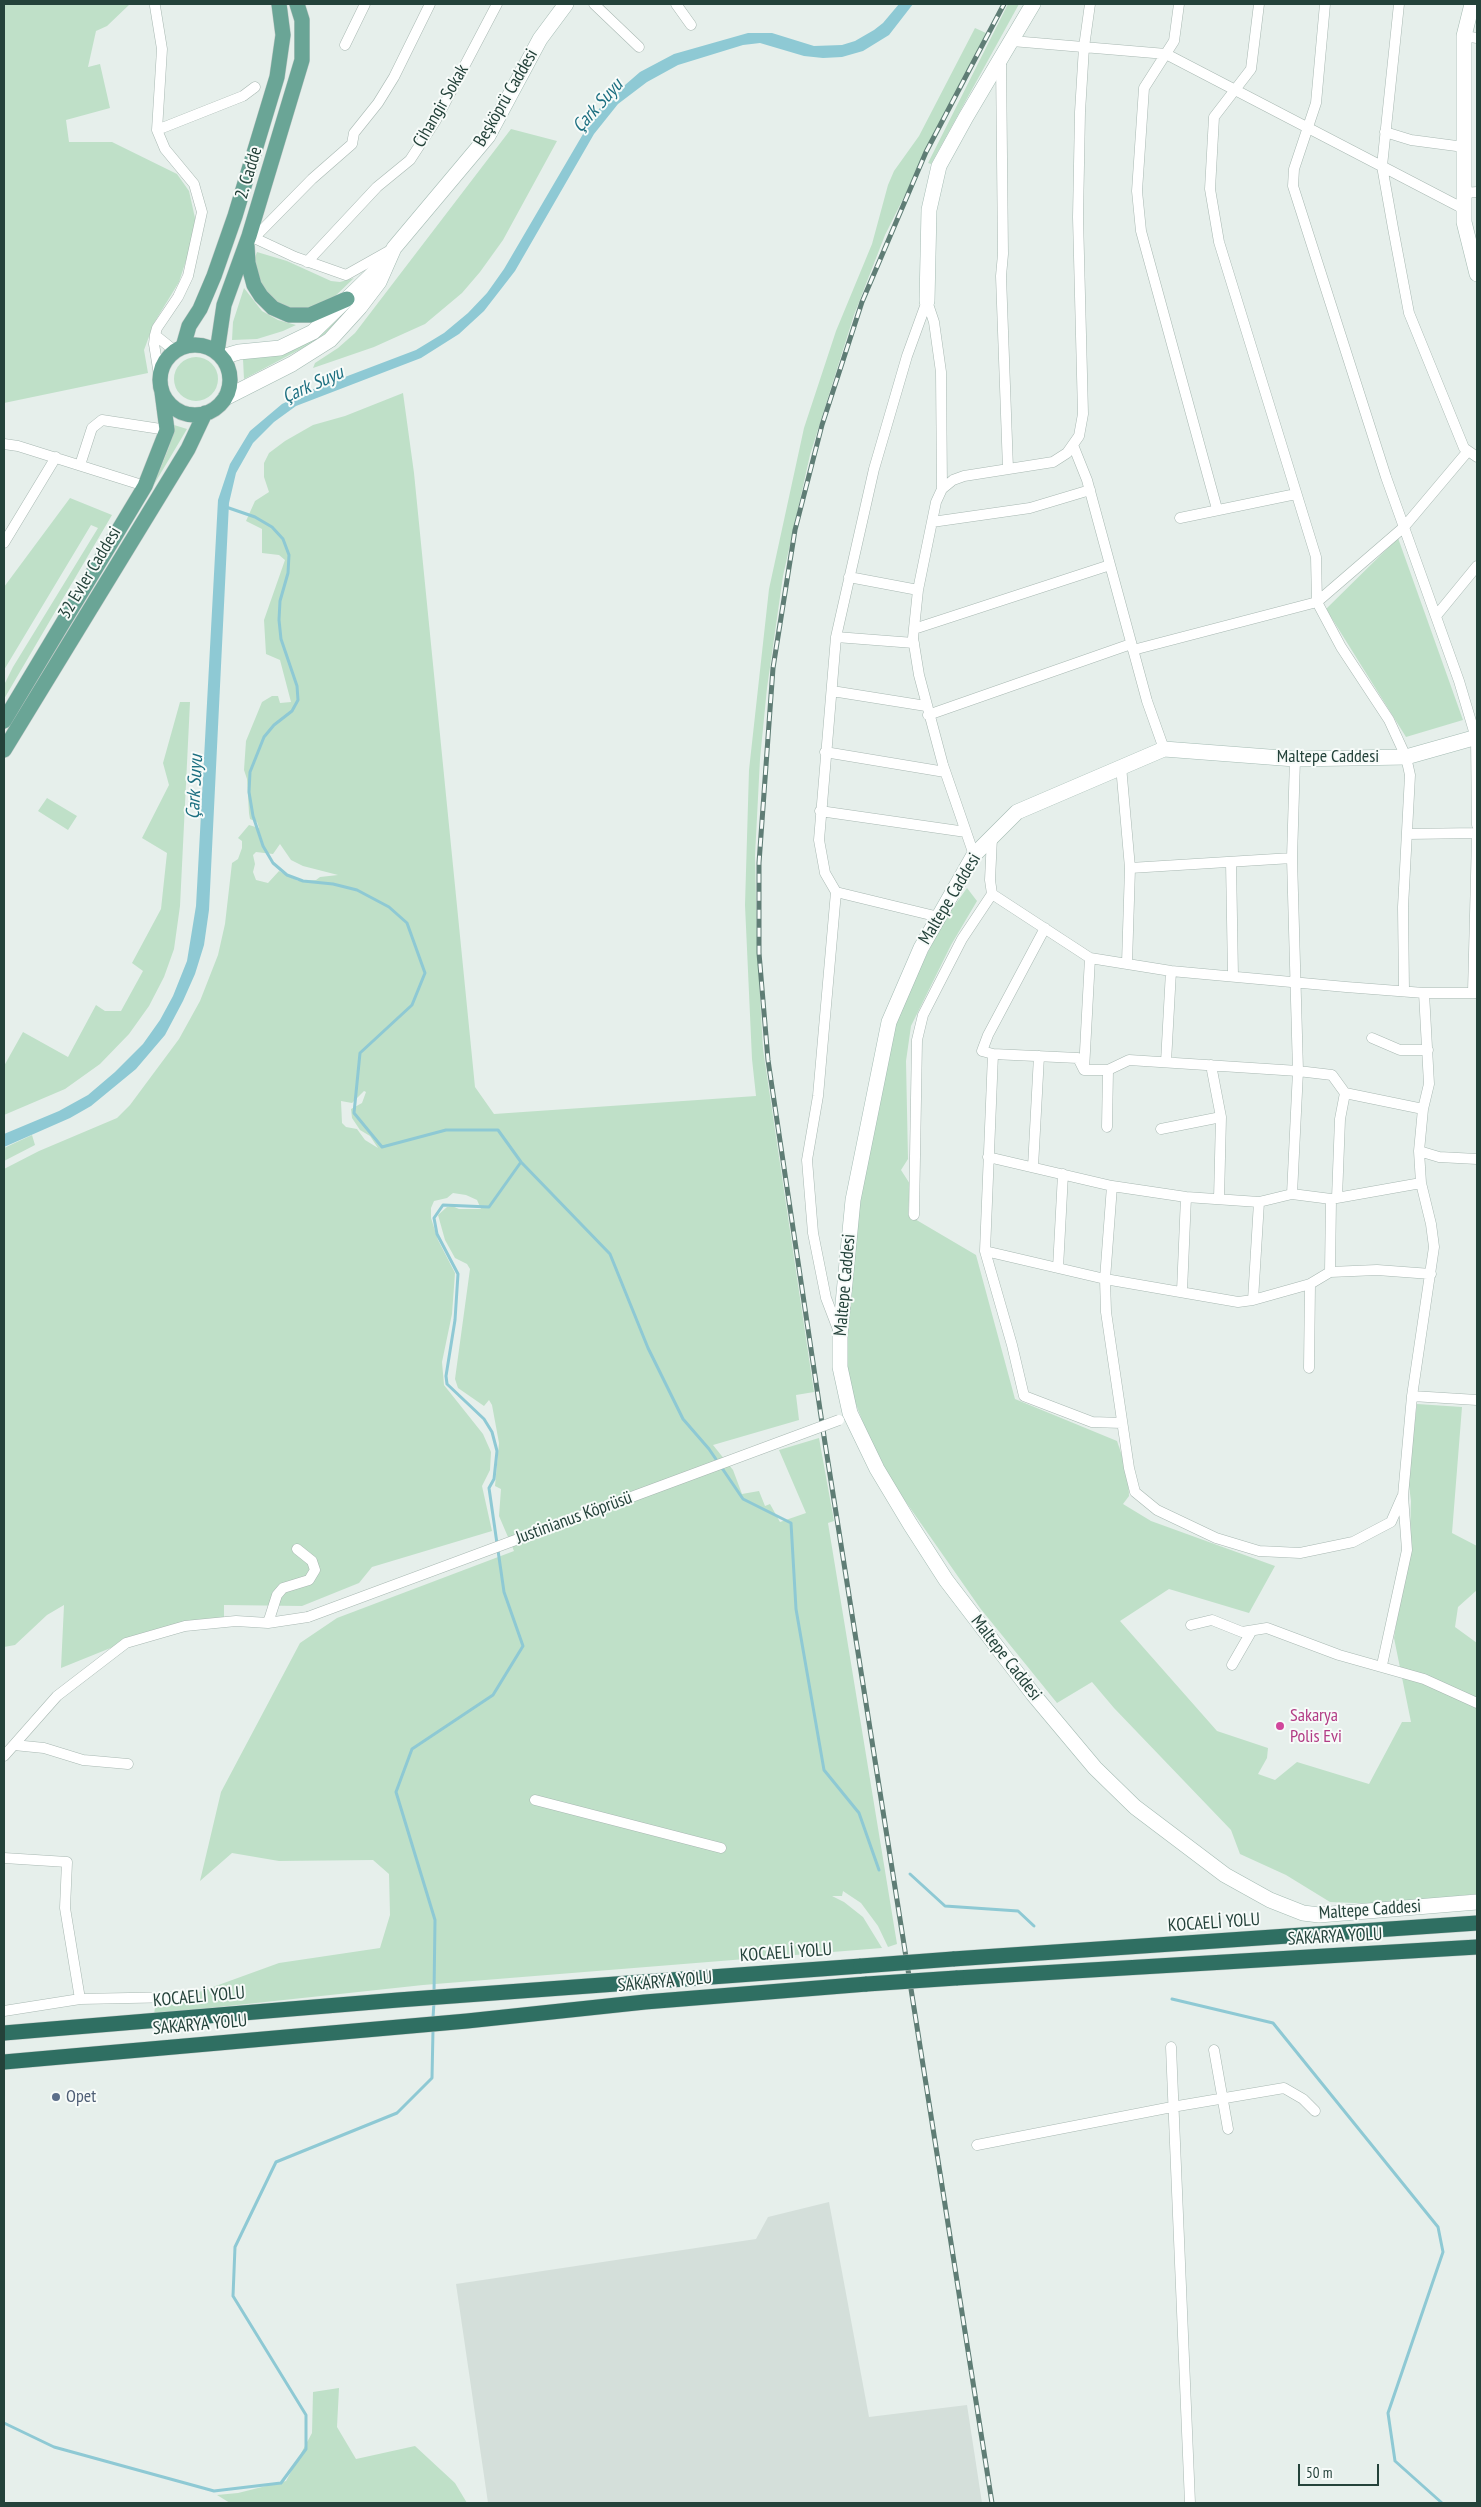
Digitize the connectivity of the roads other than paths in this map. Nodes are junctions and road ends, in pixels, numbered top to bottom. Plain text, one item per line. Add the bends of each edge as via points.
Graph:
1 (279, 4) edge
2 (297, 4) edge
3 (365, 4) edge
4 (430, 4) edge
5 (497, 4) edge
6 (566, 4) edge
7 (594, 4) edge
8 (676, 4) edge
9 (1033, 4) edge
10 (1090, 4) edge
11 (1179, 4) edge
12 (1259, 4) edge
13 (1325, 4) edge
14 (1400, 4) edge
15 (1472, 4) edge
16 (155, 6) dead end
17 (691, 25) dead end
18 (1471, 37) edge
19 (1012, 41) junction
20 (345, 44) dead end
21 (1084, 46) junction
22 (639, 47) dead end
23 (1166, 54) junction
24 (1001, 59) junction
25 (255, 87) dead end
26 (1235, 88) junction
27 (1308, 129) junction
28 (158, 130) junction
29 (1385, 132) junction
30 (1464, 147) junction
31 (1382, 166) junction
32 (1471, 192) edge
33 (1464, 209) junction
34 (250, 238) junction
35 (391, 254) junction
36 (308, 262) junction
37 (1477, 274) edge
38 (347, 299) junction
39 (927, 301) junction
40 (155, 335) junction
41 (179, 349) junction
42 (219, 355) junction
43 (161, 386) junction
44 (225, 398) junction
45 (205, 413) junction
46 (167, 430) junction
47 (4, 444) edge
48 (1073, 445) junction
49 (1468, 451) junction
50 (56, 457) junction
51 (1477, 457) edge
52 (80, 465) junction
53 (1008, 469) junction
54 (145, 486) junction
55 (942, 488) junction
56 (1090, 490) junction
57 (1296, 494) junction
58 (1216, 509) junction
59 (1180, 518) dead end
60 (932, 522) junction
61 (1404, 527) junction
62 (4, 543) edge
63 (1110, 564) junction
64 (1477, 566) edge
65 (849, 577) junction
66 (918, 590) junction
67 (1317, 602) junction
68 (1436, 616) junction
69 (914, 629) junction
70 (836, 637) junction
71 (914, 644) junction
72 (1132, 647) junction
73 (832, 691) junction
74 (927, 710) junction
75 (4, 721) edge
76 (1476, 737) edge
77 (1164, 749) junction
78 (4, 750) edge
79 (825, 752) junction
80 (1406, 757) junction
81 (1295, 759) junction
82 (1122, 766) junction
83 (945, 772) junction
84 (820, 811) junction
85 (1477, 825) edge
86 (966, 832) junction
87 (1477, 833) edge
88 (1407, 834) junction
89 (992, 836) junction
90 (1477, 838) edge
91 (974, 855) junction
92 (1292, 858) junction
93 (1231, 862) junction
94 (1130, 868) junction
95 (836, 892) junction
96 (992, 894) junction
97 (939, 917) junction
98 (1045, 928) junction
99 (1090, 958) junction
100 (1127, 963) junction
101 (1171, 971) junction
102 (1233, 976) junction
103 (1295, 981) junction
104 (1404, 991) junction
105 (1475, 992) edge
106 (1424, 993) junction
107 (1372, 1038) dead end
108 (1428, 1050) junction
109 (993, 1054) junction
110 (1038, 1056) junction
111 (1166, 1062) junction
112 (1212, 1065) junction
113 (1084, 1070) junction
114 (1108, 1070) junction
115 (1298, 1071) junction
116 (1345, 1093) junction
117 (1423, 1109) junction
118 (1220, 1117) junction
119 (1107, 1127) dead end
120 (1161, 1129) dead end
121 (1419, 1151) junction
122 (988, 1157) junction
123 (1477, 1159) edge
124 (1033, 1167) junction
125 (1063, 1174) junction
126 (1422, 1183) junction
127 (1112, 1186) junction
128 (1292, 1194) junction
129 (1186, 1197) junction
130 (1219, 1199) junction
131 (1334, 1199) junction
132 (1259, 1202) junction
133 (914, 1215) dead end
134 (985, 1251) junction
135 (1058, 1268) junction
136 (1330, 1272) junction
137 (1431, 1274) junction
138 (1106, 1279) junction
139 (1310, 1284) junction
140 (1182, 1291) junction
141 (1253, 1300) junction
142 (840, 1335) junction
143 (1309, 1368) dead end
144 (1412, 1396) junction
145 (1477, 1400) edge
146 (844, 1417) junction
147 (1122, 1423) junction
148 (1403, 1496) junction
149 (297, 1549) dead end
150 (268, 1623) junction
151 (1191, 1624) dead end
152 (1251, 1632) junction
153 (1232, 1665) dead end
154 (1382, 1665) junction
155 (1477, 1703) edge
156 (14, 1745) junction
157 (4, 1756) edge
158 (128, 1764) dead end
159 (535, 1800) dead end
160 (721, 1848) dead end
161 (4, 1858) edge
162 (1477, 1902) edge
163 (1477, 1923) edge
164 (1477, 1947) edge
165 (178, 1997) dead end
166 (80, 1999) junction
167 (4, 2011) edge
168 (4, 2033) edge
169 (1171, 2048) dead end
170 (1214, 2050) dead end
171 (4, 2062) edge
172 (1222, 2098) junction
173 (1172, 2107) junction
174 (1315, 2111) dead end
175 (1228, 2130) dead end
176 (976, 2145) dead end
177 (1190, 2503) edge

1 - 41 main road, 2. Cadde via 283,34 277,77 214,276
2 - 34 main road, 2. Cadde via 302,20 302,60
3 - 20 street
4 - 34 street via 394,77 354,133 352,144
5 - 36 street, Cihangir Sokak via 436,120 410,160 377,187
6 - 35 street, Beşköprü Caddesi via 540,39 488,136
7 - 22 street
8 - 17 street
9 - 19 street
10 - 21 street
11 - 23 street via 1174,41
12 - 26 street via 1251,69
13 - 27 street via 1316,103
14 - 29 street
15 - 18 street
16 - 28 street via 162,49
18 - 30 street
19 - 21 street
19 - 24 street
21 - 23 street
21 - 48 street via 1078,217 1083,414
23 - 26 street
23 - 58 street via 1144,88 1137,191 1141,231
24 - 39 street via 939,166 929,210
24 - 53 street via 1001,295
25 - 28 street via 243,96
26 - 27 street
26 - 57 street via 1214,116 1210,189 1219,242
27 - 31 street
27 - 61 street via 1294,169 1293,186
28 - 40 street via 165,149 194,184 202,212 188,276
29 - 30 street via 1411,140
29 - 31 street
30 - 32 street
31 - 33 street
31 - 49 street via 1409,313
32 - 33 street
33 - 37 street via 1464,222
34 - 36 street
34 - 38 main road via 248,263 254,285 273,308 289,315 310,315
34 - 42 main road, 2. Cadde via 224,305
35 - 36 street via 346,275
35 - 38 street, Beşköprü Caddesi
35 - 44 street, Beşköprü Caddesi via 379,282 330,340 292,364
38 - 42 street, Beşköprü Caddesi via 313,332 280,348
39 - 55 street via 934,322 941,372
39 - 65 street via 907,356 874,469
40 - 41 street
40 - 43 street
41 - 42 main road via 195,345 207,347
41 - 43 main road via 164,364
42 - 44 main road via 230,377
43 - 45 main road via 167,401 180,410 195,415
43 - 46 main road, 32 Evler Caddesi
44 - 45 main road
45 - 78 main road, 32 Evler Caddesi via 188,450
46 - 52 street via 102,420 92,428
46 - 54 main road, 32 Evler Caddesi
47 - 50 street
48 - 53 street via 1053,462
48 - 56 street
49 - 51 street
49 - 61 street
50 - 52 street
50 - 62 street
52 - 54 street
53 - 55 street via 953,480
54 - 75 main road, 32 Evler Caddesi
55 - 60 street
56 - 60 street via 1030,508
56 - 63 street
57 - 58 street
57 - 67 street via 1316,557
58 - 59 street
60 - 66 street
61 - 67 street
61 - 68 street
63 - 69 street
63 - 72 street
64 - 68 street
65 - 66 street
65 - 70 street
66 - 69 street
67 - 72 street
67 - 80 street via 1341,647 1389,720
68 - 76 street
69 - 71 street
70 - 71 street
70 - 73 street
71 - 74 street
72 - 74 street
72 - 77 street
73 - 74 street
73 - 79 street
74 - 83 street
76 - 80 street, Maltepe Caddesi
76 - 85 street
77 - 81 street, Maltepe Caddesi
77 - 82 street, Maltepe Caddesi
79 - 83 street
79 - 84 street
80 - 81 street, Maltepe Caddesi
80 - 88 street via 1410,775
81 - 92 street
82 - 89 street, Maltepe Caddesi via 1017,812
82 - 94 street
83 - 86 street
84 - 86 street
84 - 95 street via 819,840 825,873
86 - 91 street
87 - 88 street
88 - 104 street via 1403,908
89 - 91 street, Maltepe Caddesi
89 - 96 street
90 - 105 street
91 - 97 street, Maltepe Caddesi
92 - 93 street
92 - 103 street
93 - 94 street
93 - 102 street
94 - 100 street
95 - 97 street
95 - 142 street via 818,1096 806,1160 813,1233 826,1298
96 - 98 street
96 - 133 street via 962,939 923,1015 917,1040
97 - 142 street, Maltepe Caddesi via 921,948 889,1022 853,1200
98 - 99 street
98 - 109 street via 988,1035 982,1051
99 - 100 street
99 - 113 street
100 - 101 street
101 - 102 street
101 - 111 street
102 - 103 street
103 - 104 street
103 - 115 street
104 - 106 street
105 - 106 street
106 - 108 street
107 - 108 street via 1400,1050
108 - 117 street via 1429,1084
109 - 110 street
109 - 122 street
110 - 113 street via 1078,1058
110 - 124 street
111 - 112 street
111 - 114 street via 1129,1060
112 - 115 street
112 - 118 street
113 - 114 street
114 - 119 street
115 - 116 street via 1332,1075
115 - 128 street
116 - 117 street
116 - 131 street
117 - 121 street
118 - 120 street
118 - 130 street
121 - 123 street via 1439,1157
121 - 126 street
122 - 124 street
122 - 134 street
124 - 125 street
125 - 127 street
125 - 135 street
126 - 131 street
126 - 137 street via 1434,1247
127 - 129 street
127 - 138 street
128 - 131 street
128 - 132 street
129 - 130 street
129 - 140 street
130 - 132 street
131 - 136 street
132 - 141 street
134 - 135 street
134 - 147 street via 1024,1396 1092,1422
135 - 138 street
136 - 137 street via 1377,1270
136 - 139 street
137 - 144 street
138 - 140 street
138 - 147 street via 1106,1312
139 - 141 street
139 - 143 street
140 - 141 street via 1238,1302
142 - 146 street, Maltepe Caddesi
144 - 145 street
144 - 148 street
146 - 150 street, Justinianus Köprüsü, bridge via 308,1617
146 - 162 street, Maltepe Caddesi via 946,1580 1033,1694 1095,1768 1135,1807 1185,1846 1233,1879 1270,1900 1303,1913 1319,1915
147 - 148 street via 1135,1492 1157,1510 1216,1538 1259,1551 1300,1553 1353,1542 1391,1522
148 - 154 street via 1407,1550
149 - 150 street via 312,1561 315,1570 309,1580 283,1588 277,1595
150 - 156 street via 236,1620 185,1626 126,1643 57,1696
151 - 152 street via 1212,1620 1242,1632
152 - 153 street
152 - 154 street via 1267,1628 1339,1655
154 - 155 street via 1424,1679
156 - 157 street
156 - 158 street via 44,1748 83,1760
159 - 160 street
161 - 166 street via 67,1862 65,1908
163 - 168 highway, KOCAELİ YOLU, bridge via 953,1958
164 - 171 highway, SAKARYA YOLU, bridge via 867,1984
165 - 166 street
166 - 167 street
169 - 173 street
170 - 172 street
172 - 173 street
172 - 174 street via 1284,2088
172 - 175 street
173 - 176 street
173 - 177 street

